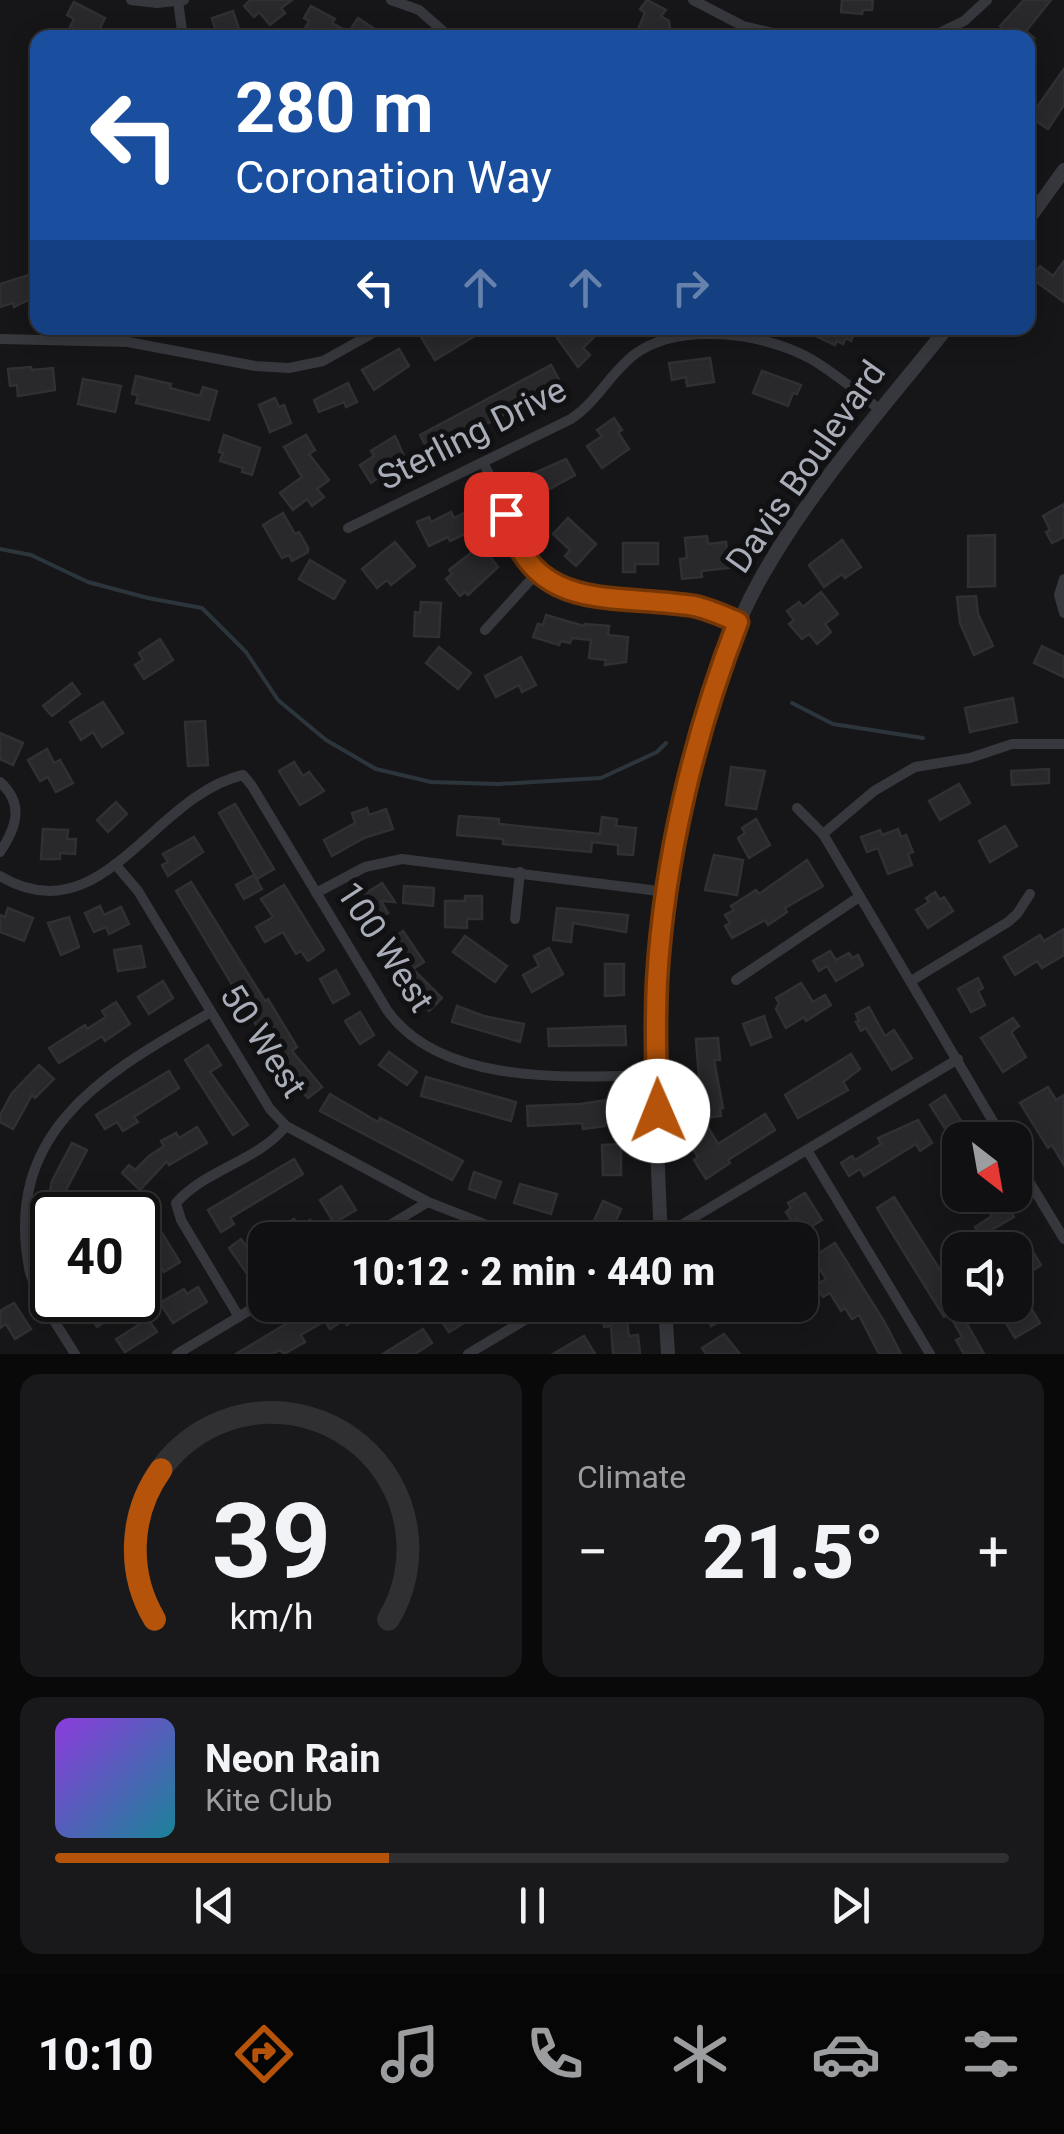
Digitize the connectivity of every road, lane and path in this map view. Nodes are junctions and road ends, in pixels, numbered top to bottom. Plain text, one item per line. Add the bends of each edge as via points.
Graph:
1 (131, 0) edge
2 (392, 0) edge
3 (692, 0) edge
4 (987, 0) edge
5 (181, 1) edge
6 (422, 5) edge
7 (183, 30) edge
8 (445, 30) edge
9 (759, 30) edge
10 (945, 30) edge
11 (1064, 170) edge
12 (1035, 210) edge
13 (370, 335) edge
14 (686, 335) edge
15 (710, 335) edge
16 (941, 335) edge
17 (0, 339) edge
18 (879, 410) junction
19 (483, 462) junction
20 (348, 528) dead end
21 (538, 574) junction
22 (1064, 579) edge
23 (1063, 610) edge
24 (738, 622) junction
25 (485, 630) dead end
26 (1064, 744) edge
27 (0, 782) edge
28 (796, 808) dead end
29 (823, 834) junction
30 (0, 852) edge
31 (115, 864) junction
32 (520, 872) junction
33 (0, 876) edge
34 (667, 892) junction
35 (316, 893) junction
36 (1030, 894) dead end
37 (859, 897) junction
38 (515, 920) dead end
39 (736, 980) dead end
40 (912, 981) junction
41 (211, 1012) junction
42 (958, 1059) junction
43 (656, 1074) junction
44 (994, 1122) edge
45 (286, 1126) junction
46 (806, 1150) junction
47 (1032, 1186) edge
48 (428, 1202) junction
49 (395, 1222) edge
50 (479, 1222) edge
51 (660, 1222) edge
52 (688, 1222) edge
53 (1064, 1239) edge
54 (248, 1311) edge
55 (239, 1317) junction
56 (522, 1322) edge
57 (666, 1322) edge
58 (75, 1354) edge
59 (177, 1354) edge
60 (468, 1354) edge
61 (668, 1354) edge
62 (930, 1354) edge

1 - 5 street
2 - 6 street
3 - 9 street
4 - 10 street
5 - 7 street
6 - 8 street
11 - 12 street
13 - 17 street via 324,361 290,368 128,342
14 - 19 street, Sterling Drive via 640,350 580,414
15 - 18 street, Sterling Drive via 799,353
16 - 18 street, Davis Boulevard
18 - 24 street, Davis Boulevard via 776,552
19 - 20 street, Sterling Drive
19 - 21 street via 515,544
21 - 24 street via 575,593 698,606
21 - 25 street
22 - 23 street
24 - 34 street, Davis Boulevard via 712,697
26 - 29 street via 1012,744 915,767
27 - 30 street via 17,813
28 - 29 street
29 - 37 street
31 - 33 street via 82,886 54,893
31 - 35 street, 100 West via 188,805 243,776
31 - 41 street, 50 West
32 - 34 street
32 - 35 street via 392,859
32 - 38 street
34 - 43 street, Davis Boulevard
35 - 43 street, 100 West via 395,1021 426,1046 537,1077
36 - 40 street via 1008,922
37 - 39 street
37 - 40 street
40 - 42 street
41 - 45 street, 50 West
41 - 58 street via 94,1082 69,1101 40,1139 23,1184 20,1228 42,1299
42 - 44 street
42 - 46 street
43 - 51 street, Davis Boulevard
45 - 48 street, 50 West
45 - 55 street via 176,1202
46 - 52 street
46 - 62 street
47 - 53 street
48 - 49 street
48 - 50 street, 50 West
54 - 55 street
55 - 59 street
56 - 60 street
57 - 61 street

